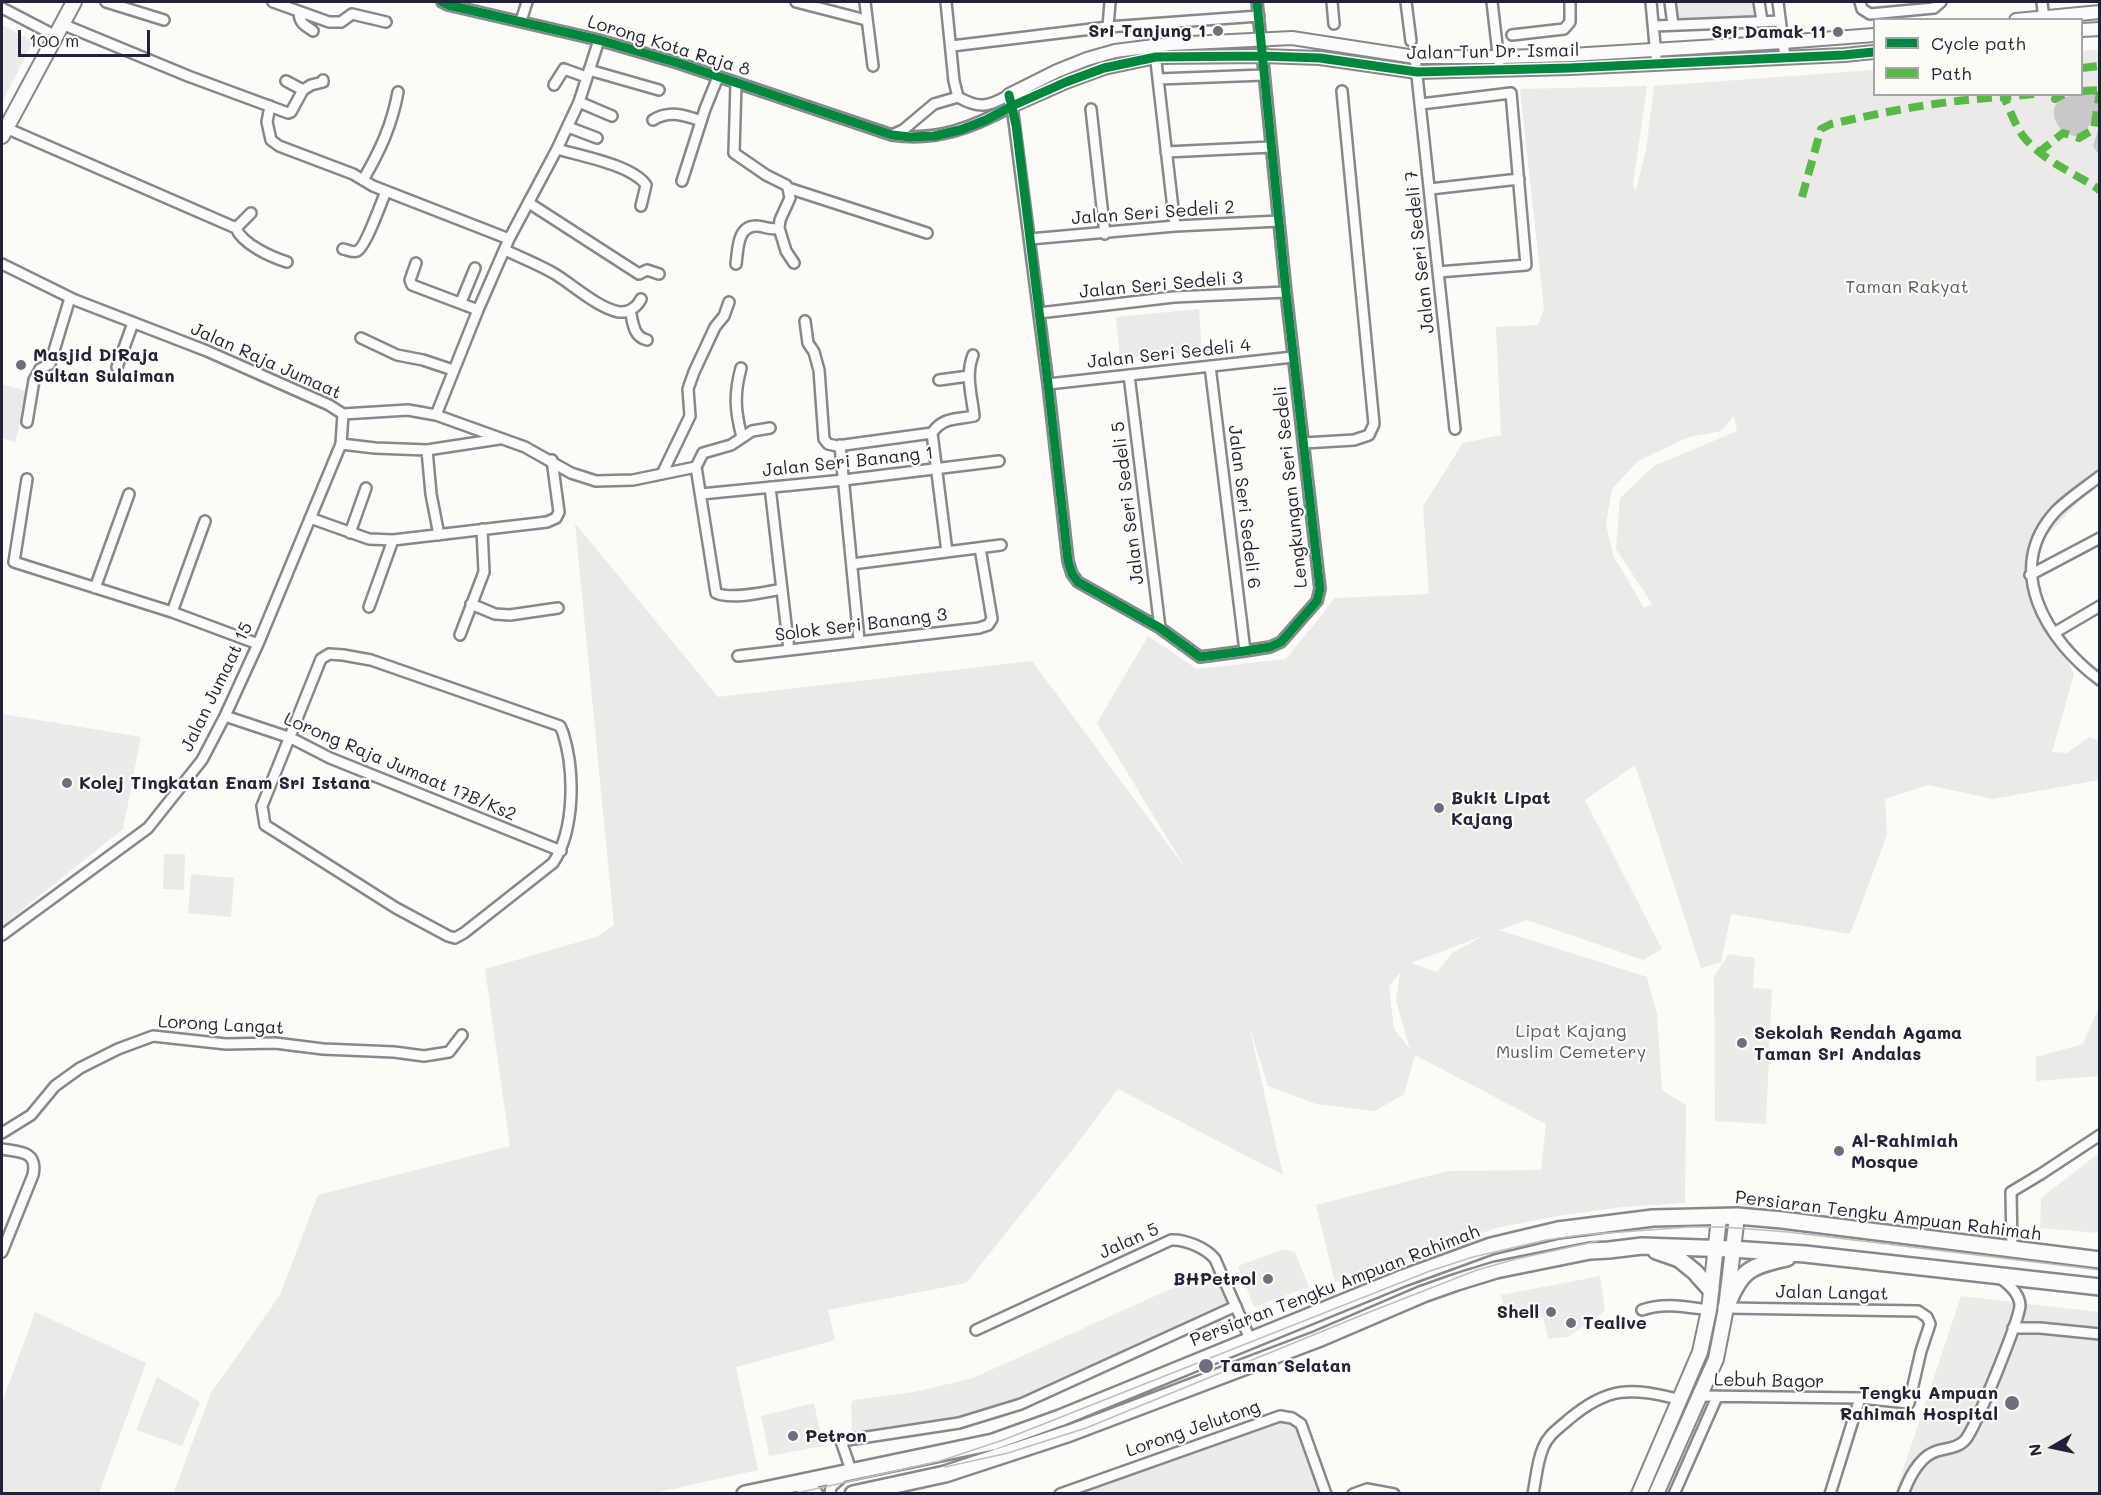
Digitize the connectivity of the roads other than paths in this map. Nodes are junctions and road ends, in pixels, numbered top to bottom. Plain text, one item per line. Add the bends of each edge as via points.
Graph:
1 (74, 2) edge
2 (106, 2) edge
3 (273, 2) edge
4 (442, 2) edge
5 (527, 2) edge
6 (796, 2) edge
7 (865, 2) edge
8 (946, 2) edge
9 (1110, 2) edge
10 (1257, 2) edge
11 (1332, 2) edge
12 (1406, 2) edge
13 (1492, 2) edge
14 (1570, 2) edge
15 (1651, 2) edge
16 (1670, 2) edge
17 (1759, 2) edge
18 (1778, 2) edge
19 (1860, 2) edge
20 (1941, 2) edge
21 (2042, 2) edge
22 (2, 8) edge
23 (2100, 12) edge
24 (299, 13) junction
25 (1259, 16) junction
26 (2044, 18) edge
27 (164, 20) dead end
28 (866, 20) junction
29 (521, 21) junction
30 (1762, 21) junction
31 (1780, 21) junction
32 (386, 22) dead end
33 (1334, 24) dead end
34 (1673, 25) junction
35 (1654, 26) junction
36 (1108, 27) junction
37 (2100, 29) edge
38 (59, 30) junction
39 (2083, 30) edge
40 (314, 31) dead end
41 (1873, 34) edge
42 (1512, 35) dead end
43 (598, 40) junction
44 (1261, 40) junction
45 (1411, 41) dead end
46 (1783, 42) junction
47 (952, 46) junction
48 (1656, 50) junction
49 (1155, 51) junction
50 (1873, 52) edge
51 (1262, 56) junction
52 (1415, 57) junction
53 (1499, 57) junction
54 (1785, 58) junction
55 (1657, 63) junction
56 (873, 66) dead end
57 (1500, 71) junction
58 (1417, 72) junction
59 (587, 73) junction
60 (1264, 75) junction
61 (718, 77) junction
62 (1158, 79) junction
63 (323, 80) dead end
64 (286, 81) dead end
65 (736, 83) junction
66 (554, 86) dead end
67 (303, 90) junction
68 (659, 90) dead end
69 (1342, 91) dead end
70 (398, 92) dead end
71 (958, 97) junction
72 (1010, 100) junction
73 (579, 102) junction
74 (1421, 104) junction
75 (270, 106) junction
76 (1091, 109) dead end
77 (612, 116) dead end
78 (653, 120) dead end
79 (701, 121) junction
80 (568, 127) junction
81 (4, 132) edge
82 (892, 135) junction
83 (597, 138) dead end
84 (1271, 147) junction
85 (557, 149) junction
86 (1166, 152) junction
87 (1519, 179) junction
88 (363, 180) junction
89 (682, 181) dead end
90 (788, 188) junction
91 (1430, 189) junction
92 (386, 191) junction
93 (529, 203) junction
94 (641, 207) dead end
95 (251, 213) dead end
96 (1279, 221) junction
97 (1175, 226) junction
98 (236, 228) junction
99 (779, 228) junction
100 (927, 233) dead end
101 (1105, 234) junction
102 (509, 238) junction
103 (1030, 239) junction
104 (344, 249) dead end
105 (505, 250) junction
106 (287, 262) dead end
107 (416, 263) dead end
108 (794, 263) dead end
109 (2, 264) edge
110 (736, 264) dead end
111 (475, 268) dead end
112 (1438, 272) junction
113 (659, 274) dead end
114 (1286, 292) junction
115 (70, 298) junction
116 (641, 299) dead end
117 (729, 302) dead end
118 (469, 306) junction
119 (630, 310) junction
120 (1039, 313) junction
121 (805, 321) dead end
122 (133, 323) junction
123 (361, 339) dead end
124 (647, 340) dead end
125 (973, 355) dead end
126 (1293, 357) junction
127 (1210, 366) junction
128 (117, 367) dead end
129 (741, 368) dead end
130 (449, 369) junction
131 (1129, 375) junction
132 (969, 376) junction
133 (939, 380) dead end
134 (1048, 384) junction
135 (343, 414) junction
136 (436, 416) junction
137 (27, 422) dead end
138 (770, 428) dead end
139 (1455, 429) dead end
140 (932, 434) junction
141 (742, 437) junction
142 (500, 439) junction
143 (1304, 443) junction
144 (341, 444) junction
145 (840, 445) junction
146 (426, 450) junction
147 (552, 460) junction
148 (999, 461) dead end
149 (696, 467) junction
150 (935, 469) junction
151 (662, 474) junction
152 (2100, 476) edge
153 (27, 479) dead end
154 (844, 480) junction
155 (366, 488) dead end
156 (770, 488) junction
157 (129, 494) dead end
158 (701, 494) junction
159 (310, 518) junction
160 (205, 521) dead end
161 (482, 529) junction
162 (350, 533) junction
163 (439, 535) junction
164 (2100, 538) edge
165 (393, 540) junction
166 (1001, 545) dead end
167 (980, 548) junction
168 (947, 552) junction
169 (852, 564) junction
170 (2030, 575) junction
171 (95, 588) junction
172 (782, 589) junction
173 (471, 604) junction
174 (2100, 606) edge
175 (369, 608) dead end
176 (558, 608) dead end
177 (172, 612) junction
178 (1160, 628) junction
179 (2054, 633) junction
180 (460, 634) dead end
181 (859, 640) junction
182 (258, 644) junction
183 (789, 650) junction
184 (1245, 651) junction
185 (738, 656) dead end
186 (2100, 680) edge
187 (225, 716) junction
188 (291, 738) junction
189 (561, 851) junction
190 (2, 935) edge
191 (462, 1035) dead end
192 (2, 1133) edge
193 (2100, 1135) edge
194 (2, 1149) edge
195 (1737, 1216) junction
196 (1719, 1217) junction
197 (1642, 1246) junction
198 (1714, 1249) junction
199 (1732, 1249) junction
200 (2012, 1249) junction
201 (2, 1252) edge
202 (1805, 1254) junction
203 (2100, 1260) edge
204 (1999, 1277) junction
205 (2100, 1287) edge
206 (1711, 1290) junction
207 (1236, 1306) junction
208 (1726, 1308) junction
209 (1642, 1310) dead end
210 (1709, 1310) junction
211 (2013, 1328) junction
212 (976, 1329) dead end
213 (2100, 1334) edge
214 (1250, 1340) junction
215 (1700, 1396) junction
216 (1716, 1397) junction
217 (1860, 1398) junction
218 (1681, 1400) junction
219 (1909, 1403) joint
220 (1648, 1472) junction
221 (945, 1473) junction
222 (848, 1474) junction
223 (1663, 1479) junction
224 (786, 1485) junction
225 (745, 1494) edge
226 (818, 1494) edge
227 (830, 1494) edge
228 (854, 1494) edge
229 (890, 1494) edge
230 (1060, 1494) edge
231 (1326, 1494) edge
232 (1353, 1494) edge
233 (1394, 1494) edge
234 (1533, 1494) edge
235 (1639, 1494) edge
236 (1656, 1494) edge
237 (1674, 1494) edge
238 (1830, 1494) edge
239 (1903, 1494) edge

1 - 38 main road
2 - 27 street
3 - 24 street
4 - 29 street, Lorong Kota Raja 8
5 - 29 street
6 - 28 street
7 - 28 street
8 - 47 street
9 - 36 street
10 - 25 street, Lengkungan Seri Sedeli
11 - 33 street
12 - 45 street
13 - 53 street
14 - 42 street via 1570,22 1564,29
15 - 35 street
16 - 34 street
17 - 30 street
18 - 31 street
19 - 20 street via 1870,14 1934,8
21 - 26 street
22 - 38 street
23 - 26 street
24 - 32 street via 329,22 341,22 352,14
24 - 40 street via 304,27
25 - 36 street
25 - 44 street, Lengkungan Seri Sedeli
28 - 56 street
29 - 43 street, Lorong Kota Raja 8
30 - 31 street
30 - 34 street
31 - 46 street
34 - 35 street
35 - 48 street
36 - 47 street
37 - 39 street
38 - 75 street
38 - 81 main road
41 - 46 street, Jalan Tun Dr. Ismail
43 - 59 street
43 - 61 street, Lorong Kota Raja 8
44 - 49 street, Jalan Tun Dr. Ismail
44 - 51 street, Lengkungan Seri Sedeli
44 - 52 street, Jalan Tun Dr. Ismail via 1292,38
46 - 48 street, Jalan Tun Dr. Ismail
46 - 54 street
47 - 71 street
48 - 53 street, Jalan Tun Dr. Ismail
48 - 55 street
49 - 51 street, Jalan Tun Dr. Ismail
49 - 62 street
49 - 72 street, Jalan Tun Dr. Ismail via 1115,51 1087,59 1057,71
50 - 54 street, Jalan Tun Dr. Ismail
51 - 58 street, Jalan Tun Dr. Ismail via 1320,58
51 - 60 street, Lengkungan Seri Sedeli
52 - 53 street, Jalan Tun Dr. Ismail
52 - 58 street, Jalan Seri Sedeli 7
53 - 57 street
54 - 55 street, Jalan Tun Dr. Ismail
55 - 57 street, Jalan Tun Dr. Ismail
57 - 58 street, Jalan Tun Dr. Ismail
58 - 74 street, Jalan Seri Sedeli 7
59 - 66 street via 564,69
59 - 68 street
59 - 73 street
60 - 62 street
60 - 84 street, Lengkungan Seri Sedeli
61 - 65 street, Lorong Kota Raja 8
61 - 79 street
62 - 86 street
63 - 67 street
64 - 67 street
65 - 82 street, Lorong Kota Raja 8
65 - 90 street via 734,153
67 - 75 street via 291,112
69 - 143 street via 1374,424 1368,435 1354,440
70 - 88 street via 387,135
71 - 72 street via 983,106
71 - 82 street via 933,104
72 - 82 street, Lorong Kota Raja 8 via 986,120 960,130 926,136
72 - 103 street, Lengkungan Seri Sedeli
73 - 77 street
73 - 80 street
74 - 87 street via 1511,93
74 - 91 street, Jalan Seri Sedeli 7
75 - 88 street via 267,122 271,140
76 - 101 street
78 - 79 street via 674,114
79 - 89 street
80 - 83 street
80 - 85 street
81 - 98 street
84 - 86 street
84 - 96 street, Lengkungan Seri Sedeli
85 - 93 street
85 - 94 street via 641,177 646,185
86 - 97 street
87 - 91 street
87 - 112 street via 1526,265
88 - 92 street
90 - 99 street via 790,198
90 - 100 street
91 - 112 street, Jalan Seri Sedeli 7
92 - 102 street
92 - 104 street via 362,248 352,252
93 - 102 street
93 - 113 street via 639,273 647,270
95 - 98 street
96 - 97 street, Jalan Seri Sedeli 2
96 - 114 street, Lengkungan Seri Sedeli
97 - 101 street, Jalan Seri Sedeli 2
98 - 106 street via 243,240
99 - 108 street
99 - 110 street via 755,226 741,233
101 - 103 street, Jalan Seri Sedeli 2
102 - 105 street
103 - 120 street, Lengkungan Seri Sedeli
105 - 118 street
105 - 119 street via 553,273 610,309
107 - 118 street via 412,285
109 - 115 street, Jalan Raja Jumaat
111 - 118 street
112 - 139 street, Jalan Seri Sedeli 7
114 - 120 street, Jalan Seri Sedeli 3 via 1174,297
114 - 126 street, Lengkungan Seri Sedeli
115 - 122 street, Jalan Raja Jumaat
115 - 137 street via 50,364 39,369 34,380
116 - 119 street
117 - 151 street via 694,372 688,389 690,416
118 - 130 street
119 - 124 street via 635,332
120 - 134 street, Lengkungan Seri Sedeli
121 - 145 street via 808,343 819,370 824,439 828,444
122 - 128 street
122 - 135 street, Jalan Raja Jumaat via 216,355
123 - 130 street via 397,355
125 - 132 street
126 - 127 street, Jalan Seri Sedeli 4
126 - 143 street, Lengkungan Seri Sedeli
127 - 131 street, Jalan Seri Sedeli 4
127 - 184 street, Jalan Seri Sedeli 6
129 - 141 street via 736,411
130 - 136 street via 449,383
131 - 134 street, Jalan Seri Sedeli 4
131 - 178 street, Jalan Seri Sedeli 5
132 - 133 street
132 - 140 street via 974,416 944,421
134 - 178 street, Lengkungan Seri Sedeli via 1072,574 1078,582
135 - 136 street, Jalan Raja Jumaat via 408,410
135 - 144 street, Jalan Jumaat 15
136 - 142 street, Jalan Raja Jumaat
138 - 141 street via 752,430
140 - 145 street
140 - 150 street
141 - 149 street via 731,445 703,453
142 - 146 street
142 - 147 street, Jalan Raja Jumaat
143 - 184 street, Lengkungan Seri Sedeli via 1320,589 1317,601 1281,642
144 - 146 street
144 - 159 street, Jalan Jumaat 15
145 - 154 street
146 - 163 street
147 - 151 street, Jalan Raja Jumaat via 571,473 596,481
147 - 161 street via 556,518
148 - 150 street, Jalan Seri Banang 1
149 - 151 street, Jalan Raja Jumaat
149 - 158 street
150 - 154 street, Jalan Seri Banang 1
150 - 168 street
152 - 170 street via 2056,511 2040,535
153 - 171 street via 14,562
154 - 156 street, Jalan Seri Banang 1
154 - 169 street
155 - 162 street
156 - 158 street, Jalan Seri Banang 1
156 - 172 street
157 - 171 street
158 - 172 street via 716,594
159 - 162 street
159 - 182 street, Jalan Jumaat 15
160 - 177 street
161 - 163 street
161 - 173 street via 483,572
162 - 165 street
163 - 165 street
164 - 170 street
165 - 175 street
166 - 167 street
167 - 168 street
167 - 181 street, Solok Seri Banang 3 via 992,619 988,625
168 - 169 street
169 - 181 street
170 - 179 street via 2042,612
171 - 177 street
172 - 183 street
173 - 176 street via 495,614 510,615
173 - 180 street
174 - 179 street
177 - 182 street
178 - 184 street, Lengkungan Seri Sedeli via 1200,657
179 - 186 street via 2073,658
181 - 183 street, Solok Seri Banang 3
182 - 187 street, Jalan Jumaat 15
183 - 185 street, Solok Seri Banang 3
187 - 188 street, Lorong Raja Jumaat 17B/Ks2
187 - 190 street, Jalan Jumaat 15 via 202,760 148,828
188 - 189 street, Lorong Raja Jumaat 17B/Ks2 via 361,771
188 - 189 street via 262,806 265,825 396,908 448,936 455,938 464,933 553,863
188 - 189 street via 321,659 329,654 370,660 560,726 566,741 571,792 570,817
191 - 192 street, Lorong Langat via 449,1052 424,1056 153,1036 80,1068 56,1086 32,1115
193 - 200 street via 2011,1192
194 - 201 street via 28,1155 35,1168
195 - 196 highway, Persiaran Tengku Ampuan Rahimah
195 - 199 main road
195 - 200 highway, Persiaran Tengku Ampuan Rahimah
196 - 198 main road
196 - 214 highway, Persiaran Tengku Ampuan Rahimah via 1602,1224 1491,1246
197 - 198 highway
197 - 206 highway via 1679,1259
197 - 221 highway via 1590,1251 1457,1282 1070,1433
198 - 199 highway
198 - 206 main road
199 - 202 highway
199 - 208 main road
200 - 203 highway, Persiaran Tengku Ampuan Rahimah
202 - 204 highway
202 - 208 highway via 1753,1267 1732,1292
204 - 205 highway
204 - 211 street via 2017,1294 2020,1305
206 - 210 main road
207 - 212 street, Jalan 5 via 1211,1254 1177,1239
207 - 214 street, Jalan 5
207 - 222 street via 1021,1404 959,1423 841,1441
208 - 215 main road via 1716,1359
208 - 219 street, Jalan Langat via 1918,1311 1930,1324
209 - 210 street via 1675,1305
210 - 218 main road via 1700,1352
211 - 213 street
211 - 239 street via 1965,1440 1926,1457
214 - 222 highway, Persiaran Tengku Ampuan Rahimah via 993,1442
215 - 216 street, Lebuh Bagor
215 - 223 main road
216 - 217 street, Lebuh Bagor
216 - 237 street
217 - 219 street, Lebuh Bagor
217 - 238 street
218 - 220 main road
218 - 234 street via 1645,1392 1610,1393 1594,1400 1551,1434 1543,1448
220 - 223 main road
220 - 235 main road
221 - 228 highway
221 - 229 highway
222 - 224 highway, Persiaran Tengku Ampuan Rahimah
222 - 227 street via 831,1487
223 - 236 main road
224 - 225 highway, Persiaran Tengku Ampuan Rahimah
224 - 226 street via 815,1490
230 - 231 street, Lorong Jelutong via 1280,1416 1301,1424
232 - 233 street via 1367,1489

